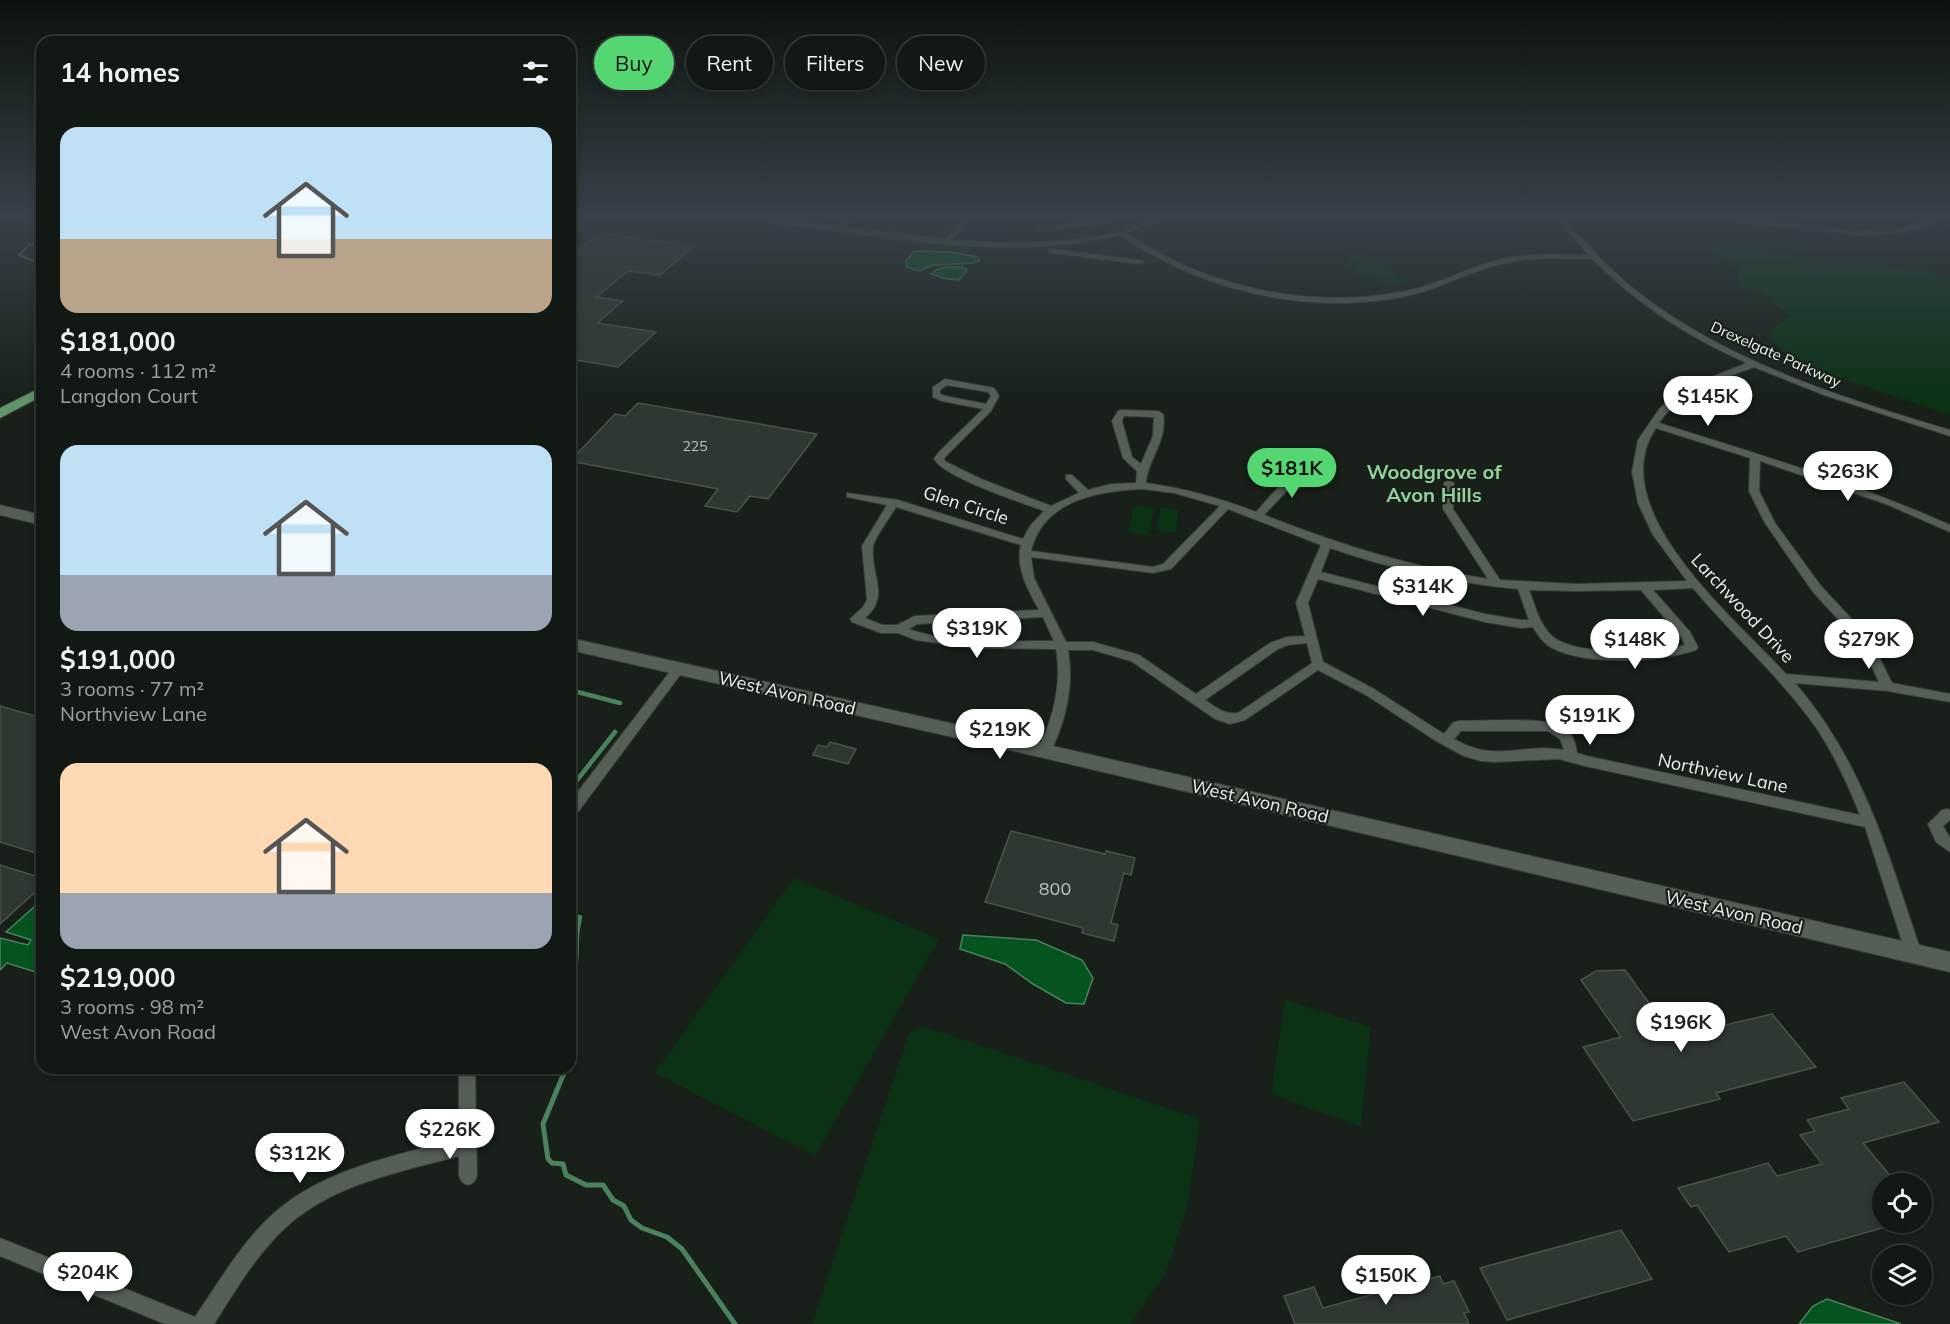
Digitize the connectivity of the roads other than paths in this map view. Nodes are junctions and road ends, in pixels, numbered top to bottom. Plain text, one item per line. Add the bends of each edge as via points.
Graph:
1 (1209, 278) edge
2 (1456, 278) edge
3 (1617, 278) edge
4 (1756, 363) junction
5 (36, 394) edge
6 (989, 407) junction
7 (0, 414) edge
8 (1653, 424) junction
9 (1950, 433) edge
10 (1755, 456) junction
11 (1298, 462) dead end
12 (1142, 470) junction
13 (1069, 477) dead end
14 (1449, 483) dead end
15 (1141, 485) junction
16 (1085, 493) junction
17 (851, 495) dead end
18 (894, 502) junction
19 (1226, 505) junction
20 (0, 510) edge
21 (1052, 510) junction
22 (1257, 517) junction
23 (36, 519) edge
24 (1950, 529) edge
25 (1327, 544) junction
26 (1025, 548) junction
27 (1314, 574) junction
28 (1496, 583) junction
29 (1694, 584) junction
30 (1522, 586) junction
31 (1645, 587) junction
32 (1047, 613) junction
33 (1536, 623) junction
34 (899, 629) junction
35 (1311, 639) junction
36 (576, 645) edge
37 (1062, 647) junction
38 (1318, 664) junction
39 (679, 668) junction
40 (1783, 678) junction
41 (1888, 687) junction
42 (1950, 698) edge
43 (1196, 700) junction
44 (1446, 740) junction
45 (1044, 751) junction
46 (1571, 754) junction
47 (576, 804) edge
48 (1950, 815) edge
49 (1869, 822) junction
50 (1950, 846) edge
51 (1914, 954) junction
52 (1950, 962) edge
53 (467, 1074) edge
54 (468, 1144) junction
55 (468, 1176) dead end
56 (0, 1247) edge
57 (189, 1324) edge
58 (202, 1324) edge

1 - 2 street via 1249,289 1363,298 1409,293
3 - 4 street, Drexelgate Parkway via 1667,316
4 - 8 street, Larchwood Drive via 1682,396 1663,410
4 - 9 street, Drexelgate Parkway via 1846,399
5 - 7 main road
6 - 6 street via 952,401 934,393 945,382 991,390 995,396
6 - 21 street via 942,454 942,465
8 - 10 street
8 - 29 street, Larchwood Drive via 1639,460 1642,496 1666,549
10 - 24 street via 1890,502
10 - 41 street via 1754,491 1770,523 1817,589 1866,642
11 - 22 street via 1290,481
12 - 12 street via 1128,458 1118,421 1121,413 1158,414 1160,427
12 - 15 street
13 - 16 street
14 - 28 street via 1448,509
15 - 16 street
15 - 19 street via 1187,492
16 - 21 street
17 - 18 street, Glen Circle
18 - 26 street, Glen Circle
18 - 34 street, Glen Circle via 867,546 873,600 856,620 881,629
19 - 22 street
19 - 26 street, Glen Circle via 1161,569
20 - 23 main road
21 - 26 street via 1038,522
22 - 25 street
25 - 27 street
25 - 28 street via 1428,572
26 - 32 street via 1027,572
27 - 33 street via 1485,618
27 - 35 street via 1302,603
28 - 30 street
29 - 31 street
29 - 40 street, Larchwood Drive
30 - 31 street
30 - 33 street
31 - 33 street via 1692,647 1656,655 1593,653 1556,645
32 - 34 street, Glen Circle via 915,620
32 - 37 street
34 - 37 street, Glen Circle via 916,636 973,644
35 - 38 street
35 - 43 street via 1274,646
36 - 39 main road, West Avon Road
37 - 43 street, Glen Circle via 1093,646 1135,658
37 - 45 street via 1061,696
38 - 43 street, Glen Circle via 1240,717 1219,716
38 - 44 street, Northview Lane
39 - 45 main road, West Avon Road
39 - 47 street
40 - 41 street
40 - 49 street, Larchwood Drive via 1831,740
41 - 42 street
44 - 46 street, Northview Lane via 1481,756
44 - 46 street via 1458,726 1548,726 1561,731
45 - 51 main road, West Avon Road
46 - 49 street, Northview Lane via 1585,761
48 - 50 street via 1935,824
49 - 51 street, Larchwood Drive
51 - 52 main road, West Avon Road
53 - 54 street
54 - 55 street
54 - 58 street via 326,1188 280,1220 255,1248
56 - 57 street

